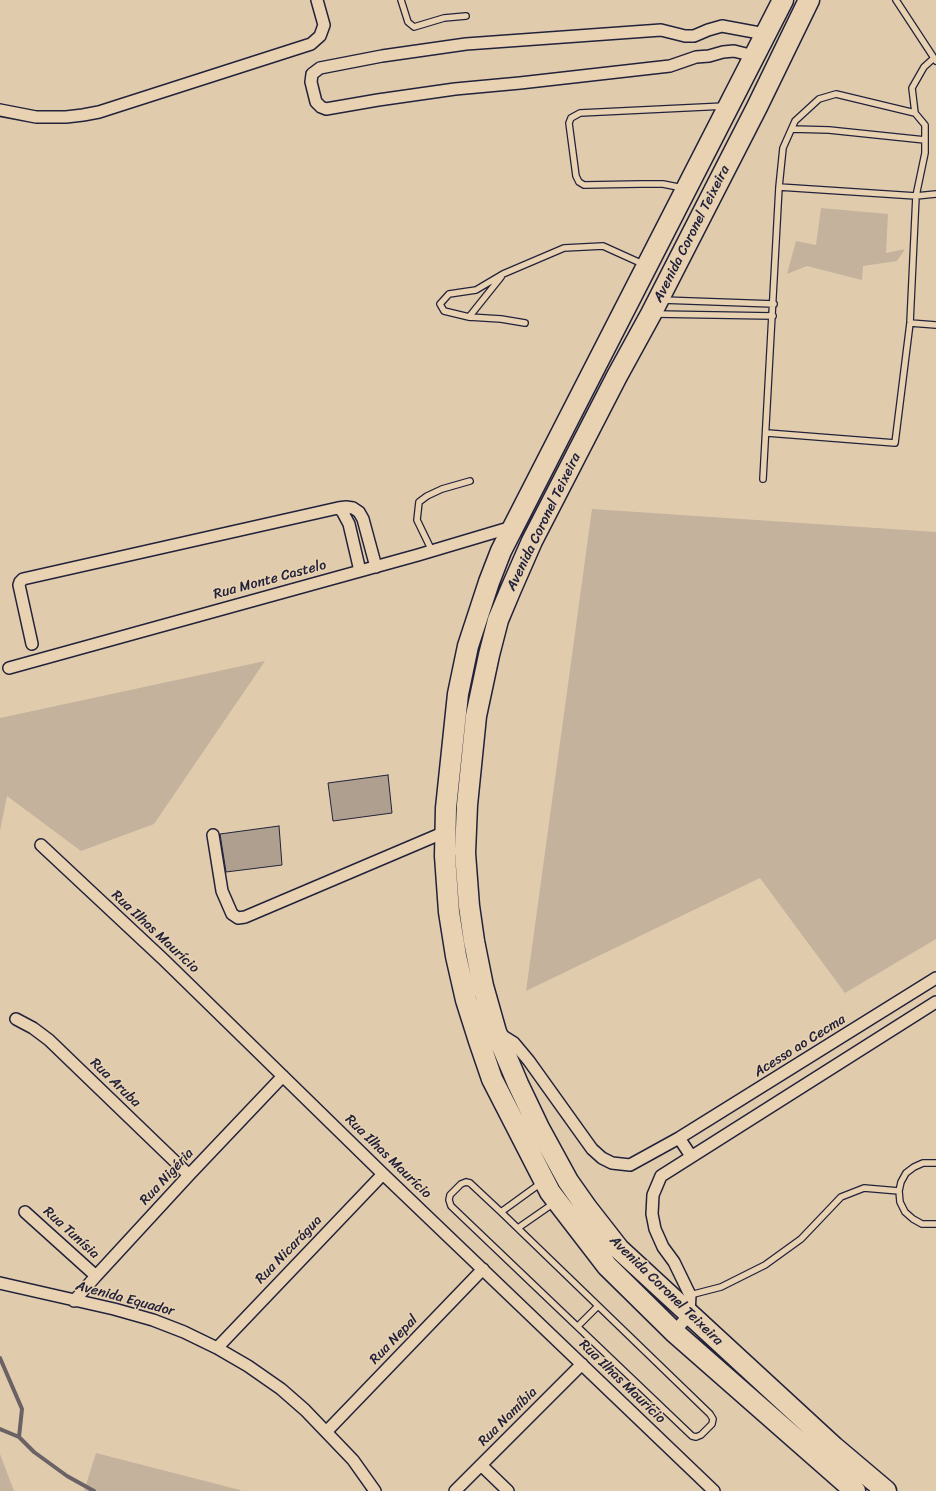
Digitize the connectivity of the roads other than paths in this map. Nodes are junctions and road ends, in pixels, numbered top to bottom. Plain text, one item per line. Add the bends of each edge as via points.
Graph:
1 (317, 0) edge
2 (401, 0) edge
3 (783, 0) edge
4 (809, 0) edge
5 (896, 0) edge
6 (466, 16) dead end
7 (765, 34) junction
8 (754, 56) junction
9 (935, 59) edge
10 (728, 105) junction
11 (0, 110) edge
12 (915, 112) junction
13 (792, 129) junction
14 (925, 140) junction
15 (779, 187) junction
16 (687, 188) junction
17 (936, 194) edge
18 (916, 196) junction
19 (647, 266) junction
20 (503, 274) junction
21 (774, 304) junction
22 (654, 307) junction
23 (773, 316) junction
24 (469, 317) junction
25 (525, 323) dead end
26 (910, 323) junction
27 (936, 325) edge
28 (766, 433) junction
29 (763, 479) dead end
30 (470, 482) dead end
31 (338, 508) junction
32 (512, 527) junction
33 (432, 551) junction
34 (376, 567) junction
35 (360, 571) junction
36 (32, 644) dead end
37 (9, 668) dead end
38 (445, 832) junction
39 (212, 836) dead end
40 (41, 845) dead end
41 (936, 978) edge
42 (936, 1002) edge
43 (16, 1019) dead end
44 (496, 1032) junction
45 (283, 1076) junction
46 (679, 1138) junction
47 (691, 1156) junction
48 (936, 1163) edge
49 (383, 1174) junction
50 (189, 1175) junction
51 (545, 1181) junction
52 (899, 1191) junction
53 (557, 1201) junction
54 (25, 1212) dead end
55 (501, 1212) junction
56 (936, 1224) edge
57 (518, 1228) junction
58 (483, 1269) junction
59 (96, 1276) junction
60 (0, 1283) edge
61 (74, 1301) junction
62 (689, 1305) junction
63 (598, 1306) junction
64 (578, 1326) junction
65 (674, 1332) junction
66 (217, 1348) junction
67 (582, 1364) junction
68 (327, 1431) junction
69 (481, 1465) junction
70 (375, 1491) edge
71 (455, 1491) edge
72 (508, 1491) edge
73 (714, 1491) edge
74 (854, 1491) edge
75 (886, 1491) edge

1 - 11 street via 324,25 320,36 311,44 99,112 50,118 22,116
2 - 6 lane via 408,22 414,27 444,18
3 - 7 highway, Avenida Coronel Teixeira
4 - 22 highway, Avenida Coronel Teixeira
5 - 9 lane
7 - 8 highway, Avenida Coronel Teixeira
7 - 8 street via 722,26 694,36 661,30 466,44 320,68 312,74 311,82 316,102 326,109 455,89 670,66 696,57 723,52
8 - 10 highway, Avenida Coronel Teixeira
9 - 12 lane via 924,68 912,88
10 - 16 highway, Avenida Coronel Teixeira
10 - 16 lane via 580,113 571,118 576,176 584,185 663,184
12 - 13 lane via 836,94 818,99 795,121
12 - 14 lane via 925,125
13 - 14 lane via 829,130
13 - 15 lane via 783,148
14 - 18 lane via 925,153
15 - 18 lane
15 - 21 lane
16 - 19 highway, Avenida Coronel Teixeira
17 - 18 lane
18 - 26 lane
19 - 20 lane via 603,246 595,246 564,248
19 - 32 highway, Avenida Coronel Teixeira
20 - 24 lane
20 - 24 lane via 476,290 449,294 440,304 444,311
21 - 22 lane
21 - 23 lane
22 - 23 lane via 704,314
22 - 44 highway, Avenida Coronel Teixeira via 532,541 498,620 488,655 476,716 466,805 465,853 474,941
23 - 28 lane
24 - 25 lane
26 - 27 lane
26 - 28 lane via 895,443
28 - 29 lane
30 - 33 lane via 442,489 419,502 417,520
31 - 34 street via 346,506 359,512
31 - 35 street via 349,524
31 - 36 street via 22,579 19,585
32 - 33 street, Rua Monte Castelo
32 - 38 highway, Avenida Coronel Teixeira via 468,646 458,694
33 - 34 street, Rua Monte Castelo
34 - 35 street, Rua Monte Castelo
35 - 37 street, Rua Monte Castelo
38 - 39 street via 238,918 232,914 222,891
38 - 51 highway, Avenida Coronel Teixeira via 449,912 466,1000 492,1079
40 - 45 street, Rua Ilhas Maurício
41 - 46 street, Acesso ao Cecma
42 - 47 street
43 - 50 street, Rua Aruba via 49,1040
44 - 46 street, Acesso ao Cecma via 514,1043 529,1060 592,1149 602,1158 612,1163 630,1165
44 - 62 highway, Avenida Coronel Teixeira via 540,1128 572,1186 599,1225 619,1249
45 - 49 street, Rua Ilhas Maurício
45 - 50 street, Rua Nigéria
46 - 47 street
47 - 62 street via 661,1176 653,1195 652,1214 663,1247 674,1262
48 - 52 lane via 923,1163 906,1173
49 - 58 street, Rua Ilhas Maurício
49 - 66 street, Rua Nicarágua
50 - 59 street, Rua Nigéria
51 - 53 highway, Avenida Coronel Teixeira
51 - 55 lane
52 - 56 lane via 900,1202 905,1212 922,1224
52 - 62 lane via 864,1188 841,1198 801,1240 765,1265
53 - 57 lane
53 - 65 highway, Avenida Coronel Teixeira via 606,1266
54 - 59 street, Rua Tunísia
55 - 57 lane
55 - 64 lane via 470,1183 461,1184 450,1195 451,1206
57 - 63 lane
58 - 67 street, Rua Ilhas Maurício
58 - 68 street, Rua Nepal
59 - 61 street, Rua Nigéria
60 - 61 street, Avenida Equador
61 - 66 street, Avenida Equador via 153,1320
62 - 65 street
62 - 75 highway, Avenida Coronel Teixeira via 834,1447
63 - 64 lane
63 - 64 lane via 710,1414 712,1424 701,1436 692,1436
65 - 74 highway, Avenida Coronel Teixeira
66 - 68 street, Avenida Equador via 280,1389
67 - 69 street, Rua Namíbia
67 - 73 street, Rua Ilhas Maurício
68 - 70 street, Avenida Equador
69 - 71 street, Rua Namíbia
69 - 72 street

